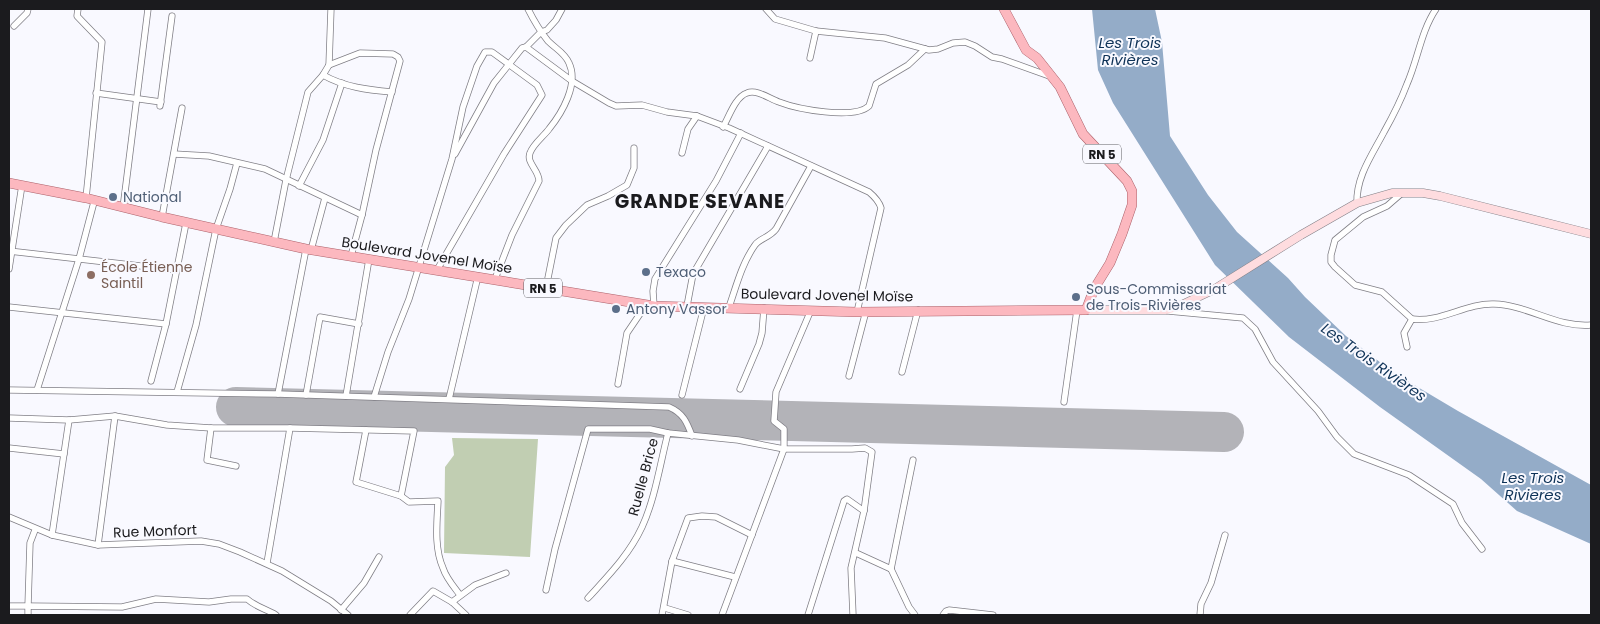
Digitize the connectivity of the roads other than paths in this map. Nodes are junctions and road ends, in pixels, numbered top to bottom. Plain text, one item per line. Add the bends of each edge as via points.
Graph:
1 (28, 9) edge
2 (78, 9) edge
3 (148, 9) edge
4 (331, 9) edge
5 (528, 9) edge
6 (562, 9) edge
7 (766, 9) edge
8 (1004, 9) edge
9 (1436, 9) edge
10 (172, 16) dead end
11 (14, 26) dead end
12 (816, 31) junction
13 (541, 32) junction
14 (526, 47) junction
15 (925, 49) junction
16 (810, 58) dead end
17 (509, 64) junction
18 (329, 65) junction
19 (323, 75) junction
20 (1052, 78) junction
21 (572, 81) junction
22 (342, 83) junction
23 (392, 92) junction
24 (96, 93) junction
25 (138, 100) junction
26 (182, 108) dead end
27 (697, 116) junction
28 (723, 127) junction
29 (741, 134) junction
30 (768, 146) junction
31 (634, 148) dead end
32 (682, 153) dead end
33 (174, 154) junction
34 (452, 159) junction
35 (237, 163) junction
36 (811, 166) junction
37 (286, 180) junction
38 (9, 183) edge
39 (22, 185) junction
40 (299, 186) junction
41 (1402, 193) junction
42 (325, 198) junction
43 (90, 200) junction
44 (1357, 203) junction
45 (123, 208) junction
46 (362, 215) junction
47 (162, 218) junction
48 (186, 223) junction
49 (216, 229) junction
50 (1591, 234) edge
51 (274, 242) junction
52 (309, 250) junction
53 (10, 252) edge
54 (351, 256) junction
55 (79, 259) junction
56 (369, 259) junction
57 (418, 267) junction
58 (9, 269) edge
59 (176, 270) junction
60 (437, 270) junction
61 (478, 276) junction
62 (495, 279) junction
63 (546, 288) junction
64 (650, 305) junction
65 (687, 306) junction
66 (9, 307) edge
67 (704, 307) junction
68 (729, 307) junction
69 (764, 308) junction
70 (811, 310) junction
71 (918, 310) junction
72 (1082, 310) junction
73 (1166, 310) junction
74 (63, 312) junction
75 (861, 312) junction
76 (1412, 319) junction
77 (166, 324) junction
78 (359, 324) junction
79 (1591, 325) edge
80 (1407, 347) dead end
81 (902, 372) dead end
82 (849, 376) dead end
83 (151, 381) dead end
84 (618, 384) dead end
85 (740, 389) dead end
86 (9, 390) edge
87 (37, 390) junction
88 (177, 392) junction
89 (278, 394) junction
90 (306, 395) junction
91 (682, 395) dead end
92 (346, 396) junction
93 (374, 397) junction
94 (449, 399) junction
95 (1064, 402) dead end
96 (115, 416) junction
97 (9, 418) edge
98 (70, 420) junction
99 (211, 428) junction
100 (290, 428) junction
101 (366, 430) junction
102 (668, 434) junction
103 (692, 436) junction
104 (9, 448) edge
105 (784, 449) junction
106 (64, 454) junction
107 (913, 460) dead end
108 (236, 466) dead end
109 (401, 496) junction
110 (864, 511) junction
111 (9, 518) edge
112 (35, 530) junction
113 (52, 535) junction
114 (752, 535) junction
115 (1225, 535) dead end
116 (98, 545) junction
117 (1482, 548) dead end
118 (856, 552) junction
119 (379, 557) dead end
120 (672, 561) junction
121 (267, 563) junction
122 (891, 569) junction
123 (506, 573) dead end
124 (735, 578) junction
125 (546, 590) dead end
126 (460, 595) junction
127 (588, 598) dead end
128 (452, 602) junction
129 (9, 606) edge
130 (28, 606) junction
131 (665, 608) junction
132 (341, 610) junction
133 (28, 615) edge
134 (276, 615) edge
135 (348, 615) edge
136 (410, 615) edge
137 (466, 615) edge
138 (662, 615) edge
139 (688, 615) edge
140 (722, 615) edge
141 (808, 615) edge
142 (853, 615) edge
143 (915, 615) edge
144 (943, 615) edge
145 (993, 615) edge
146 (1200, 615) edge

1 - 11 street
2 - 24 street via 77,16 102,42
3 - 25 street
4 - 18 street
5 - 13 street
6 - 13 street via 547,30
7 - 12 street via 775,19
8 - 20 main road, RN 5 via 1026,50 1037,58
9 - 44 street via 1428,20 1395,112 1362,173 1357,187
10 - 25 street via 160,104
12 - 15 street via 884,38
12 - 16 street
13 - 14 street
13 - 21 street via 564,54 570,64
14 - 17 street
14 - 21 street
15 - 20 street via 965,42 992,57
15 - 28 street via 913,62 876,84 869,106 860,112 848,114 792,105 754,92 740,97
17 - 34 street via 482,102
17 - 34 street via 492,52 485,52 482,56 463,107
17 - 60 street via 540,88 541,98 504,154
18 - 19 street
18 - 23 street via 360,53 398,56 400,61
19 - 22 street
19 - 37 street via 308,92
20 - 72 main road, RN 5 via 1060,87 1083,134 1128,181 1132,191 1132,204 1110,263
21 - 27 street via 616,106 642,105
21 - 62 street via 556,121 529,155 539,181 512,235
22 - 23 street
22 - 40 street via 323,140
23 - 46 street
24 - 25 street
24 - 43 street
25 - 45 street
26 - 33 street
27 - 28 street
27 - 32 street via 688,130
28 - 29 street
29 - 30 street
29 - 64 street via 655,279
30 - 36 street
30 - 65 street via 693,274
31 - 63 street via 634,168 627,185 587,205 556,238
33 - 35 street via 209,156
33 - 47 street
34 - 57 street
35 - 37 street via 265,169
35 - 49 street
36 - 68 street via 776,229 754,246
36 - 75 street via 869,192 879,202 881,208
37 - 40 street
37 - 51 street
38 - 39 main road, Boulevard Jovenel Moïse / RN 5
39 - 43 main road, Boulevard Jovenel Moïse / RN 5
39 - 53 street
40 - 42 street
41 - 44 main road
41 - 50 main road via 1440,196
41 - 76 street via 1386,206 1363,217 1335,240 1331,255 1335,267 1355,285 1382,292
42 - 46 street
42 - 52 street
43 - 45 main road, Boulevard Jovenel Moïse / RN 5
43 - 55 street
44 - 73 main road via 1213,290
45 - 47 main road, Boulevard Jovenel Moïse / RN 5
46 - 54 street
47 - 48 main road, Boulevard Jovenel Moïse / RN 5
48 - 49 main road, Boulevard Jovenel Moïse / RN 5
48 - 59 street
49 - 51 main road, Boulevard Jovenel Moïse / RN 5
49 - 88 street via 196,325
51 - 52 main road, Boulevard Jovenel Moïse / RN 5
52 - 54 main road, Boulevard Jovenel Moïse / RN 5
52 - 89 street
53 - 55 street
53 - 58 street
54 - 56 main road, Boulevard Jovenel Moïse / RN 5
55 - 59 street
55 - 74 street
56 - 57 main road, Boulevard Jovenel Moïse / RN 5
56 - 78 street
57 - 60 main road, Boulevard Jovenel Moïse / RN 5
57 - 93 street
59 - 77 street
60 - 61 main road, Boulevard Jovenel Moïse / RN 5
61 - 62 main road, Boulevard Jovenel Moïse / RN 5
61 - 94 street
62 - 63 main road, Boulevard Jovenel Moïse / RN 5
63 - 64 main road, Boulevard Jovenel Moïse / RN 5
64 - 65 main road, Boulevard Jovenel Moïse / RN 5
64 - 84 street via 627,333
65 - 67 main road, Boulevard Jovenel Moïse / RN 5
66 - 74 street
67 - 68 main road, Boulevard Jovenel Moïse / RN 5
67 - 91 street
68 - 69 main road, Boulevard Jovenel Moïse / RN 5
69 - 70 main road, Boulevard Jovenel Moïse / RN 5
69 - 85 street via 759,344
70 - 75 main road, Boulevard Jovenel Moïse / RN 5
70 - 105 street via 776,392 774,422 784,429
71 - 72 main road, Boulevard Jovenel Moïse / RN 5
71 - 75 main road, Boulevard Jovenel Moïse / RN 5
71 - 81 street
72 - 73 main road
72 - 95 street
73 - 117 street via 1243,318 1255,329 1273,362 1354,454 1410,475 1452,504 1462,524
74 - 77 street
74 - 87 street
75 - 82 street
76 - 79 street via 1422,320 1492,304 1566,324
76 - 80 street via 1404,333
77 - 83 street
78 - 90 street via 320,317
78 - 92 street
86 - 87 street
87 - 88 street
88 - 89 street
89 - 90 street
90 - 92 street
92 - 93 street
93 - 94 street
94 - 103 street via 669,407 685,419
96 - 98 street
96 - 99 street
96 - 116 street
97 - 98 street
98 - 106 street
99 - 100 street
99 - 108 street via 207,460
100 - 101 street
100 - 121 street
101 - 109 street via 356,482
101 - 109 street via 414,431
102 - 103 street
102 - 125 street via 650,429 588,428
102 - 127 street, Ruelle Brice via 642,527 618,566
103 - 105 street
104 - 106 street
105 - 110 street via 869,449 872,452
105 - 114 street
106 - 113 street
107 - 122 street
109 - 126 street via 409,502 438,501 439,558
110 - 118 street
110 - 141 street via 847,499 844,501
111 - 112 street, Rue Monfort
112 - 113 street, Rue Monfort
112 - 130 street via 30,543
113 - 116 street, Rue Monfort
114 - 120 street via 716,517 688,518
114 - 124 street
115 - 146 street
116 - 121 street, Rue Monfort via 201,540
118 - 122 street
118 - 142 street via 851,568
119 - 132 street via 364,583
120 - 124 street
120 - 131 street
121 - 132 street, Rue Monfort via 315,590
122 - 143 street
123 - 126 street via 475,585
124 - 140 street
126 - 128 street
128 - 136 street via 433,591
128 - 137 street
129 - 130 street
130 - 133 street
130 - 134 street via 122,607 156,599 209,602 230,598 247,599
131 - 138 street
131 - 139 street
132 - 135 street, Rue Monfort
144 - 145 street via 950,610

